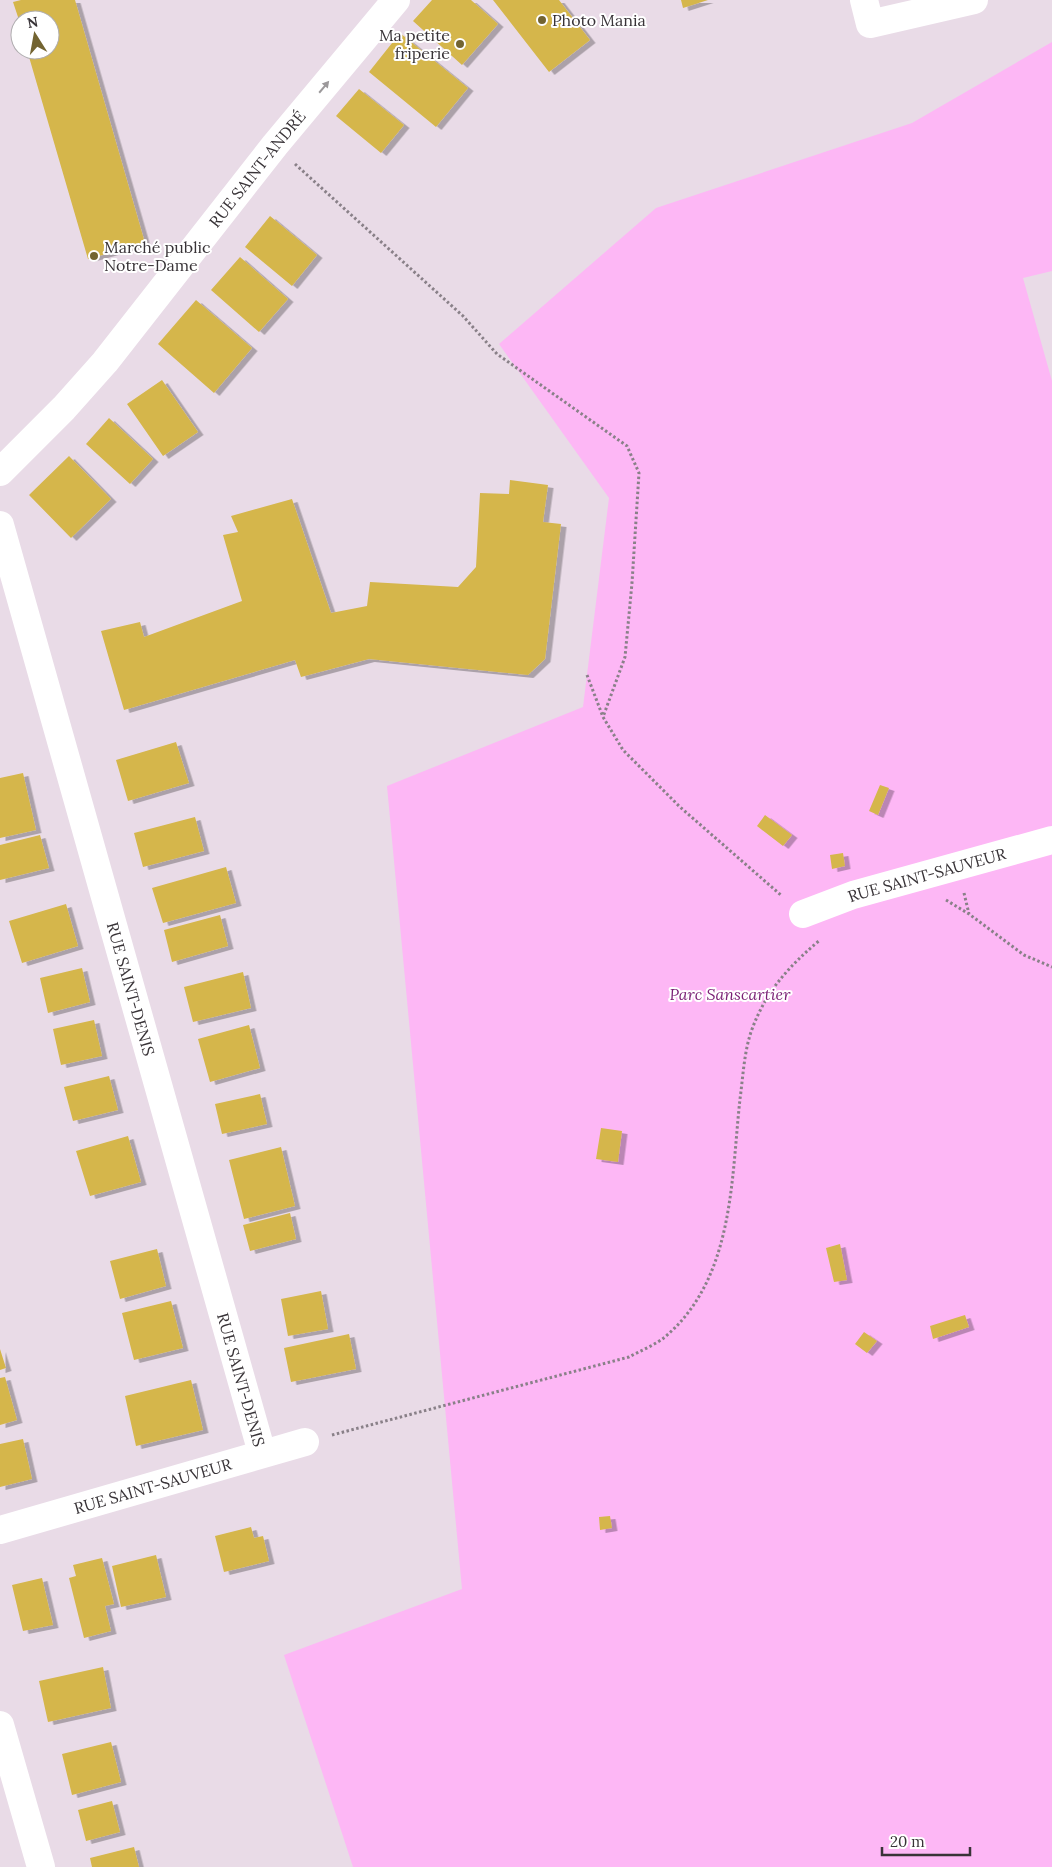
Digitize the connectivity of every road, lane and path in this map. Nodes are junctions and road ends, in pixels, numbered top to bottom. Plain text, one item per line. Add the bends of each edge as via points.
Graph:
1 (396, 0) edge
2 (864, 0) edge
3 (974, 0) edge
4 (933, 5) edge
5 (272, 148) junction
6 (0, 472) edge
7 (0, 525) edge
8 (587, 675) dead end
9 (603, 718) junction
10 (1052, 840) edge
11 (940, 898) dead end
12 (803, 914) joint
13 (827, 934) dead end
14 (1052, 968) edge
15 (305, 1442) joint
16 (262, 1453) junction
17 (0, 1530) edge
18 (0, 1725) edge
19 (41, 1867) edge

5 -> 1 street, RUE SAINT-ANDRÉ
2 - 4 street via 870,24
3 - 4 street
5 - 6 street, RUE SAINT-ANDRÉ via 105,362
5 - 9 path via 463,316 497,354 627,446 639,473 632,582 625,657
7 - 16 street, RUE SAINT-DENIS
8 - 9 path
9 - 12 path via 623,750 680,808
10 - 12 street, RUE SAINT-SAUVEUR via 853,895
11 - 14 path via 969,914 1024,955
13 - 15 path via 794,961 775,983 751,1033 744,1066 724,1236 703,1292 685,1318 664,1338 629,1357
15 - 16 street, RUE SAINT-SAUVEUR
16 - 17 street, RUE SAINT-SAUVEUR
18 - 19 street

